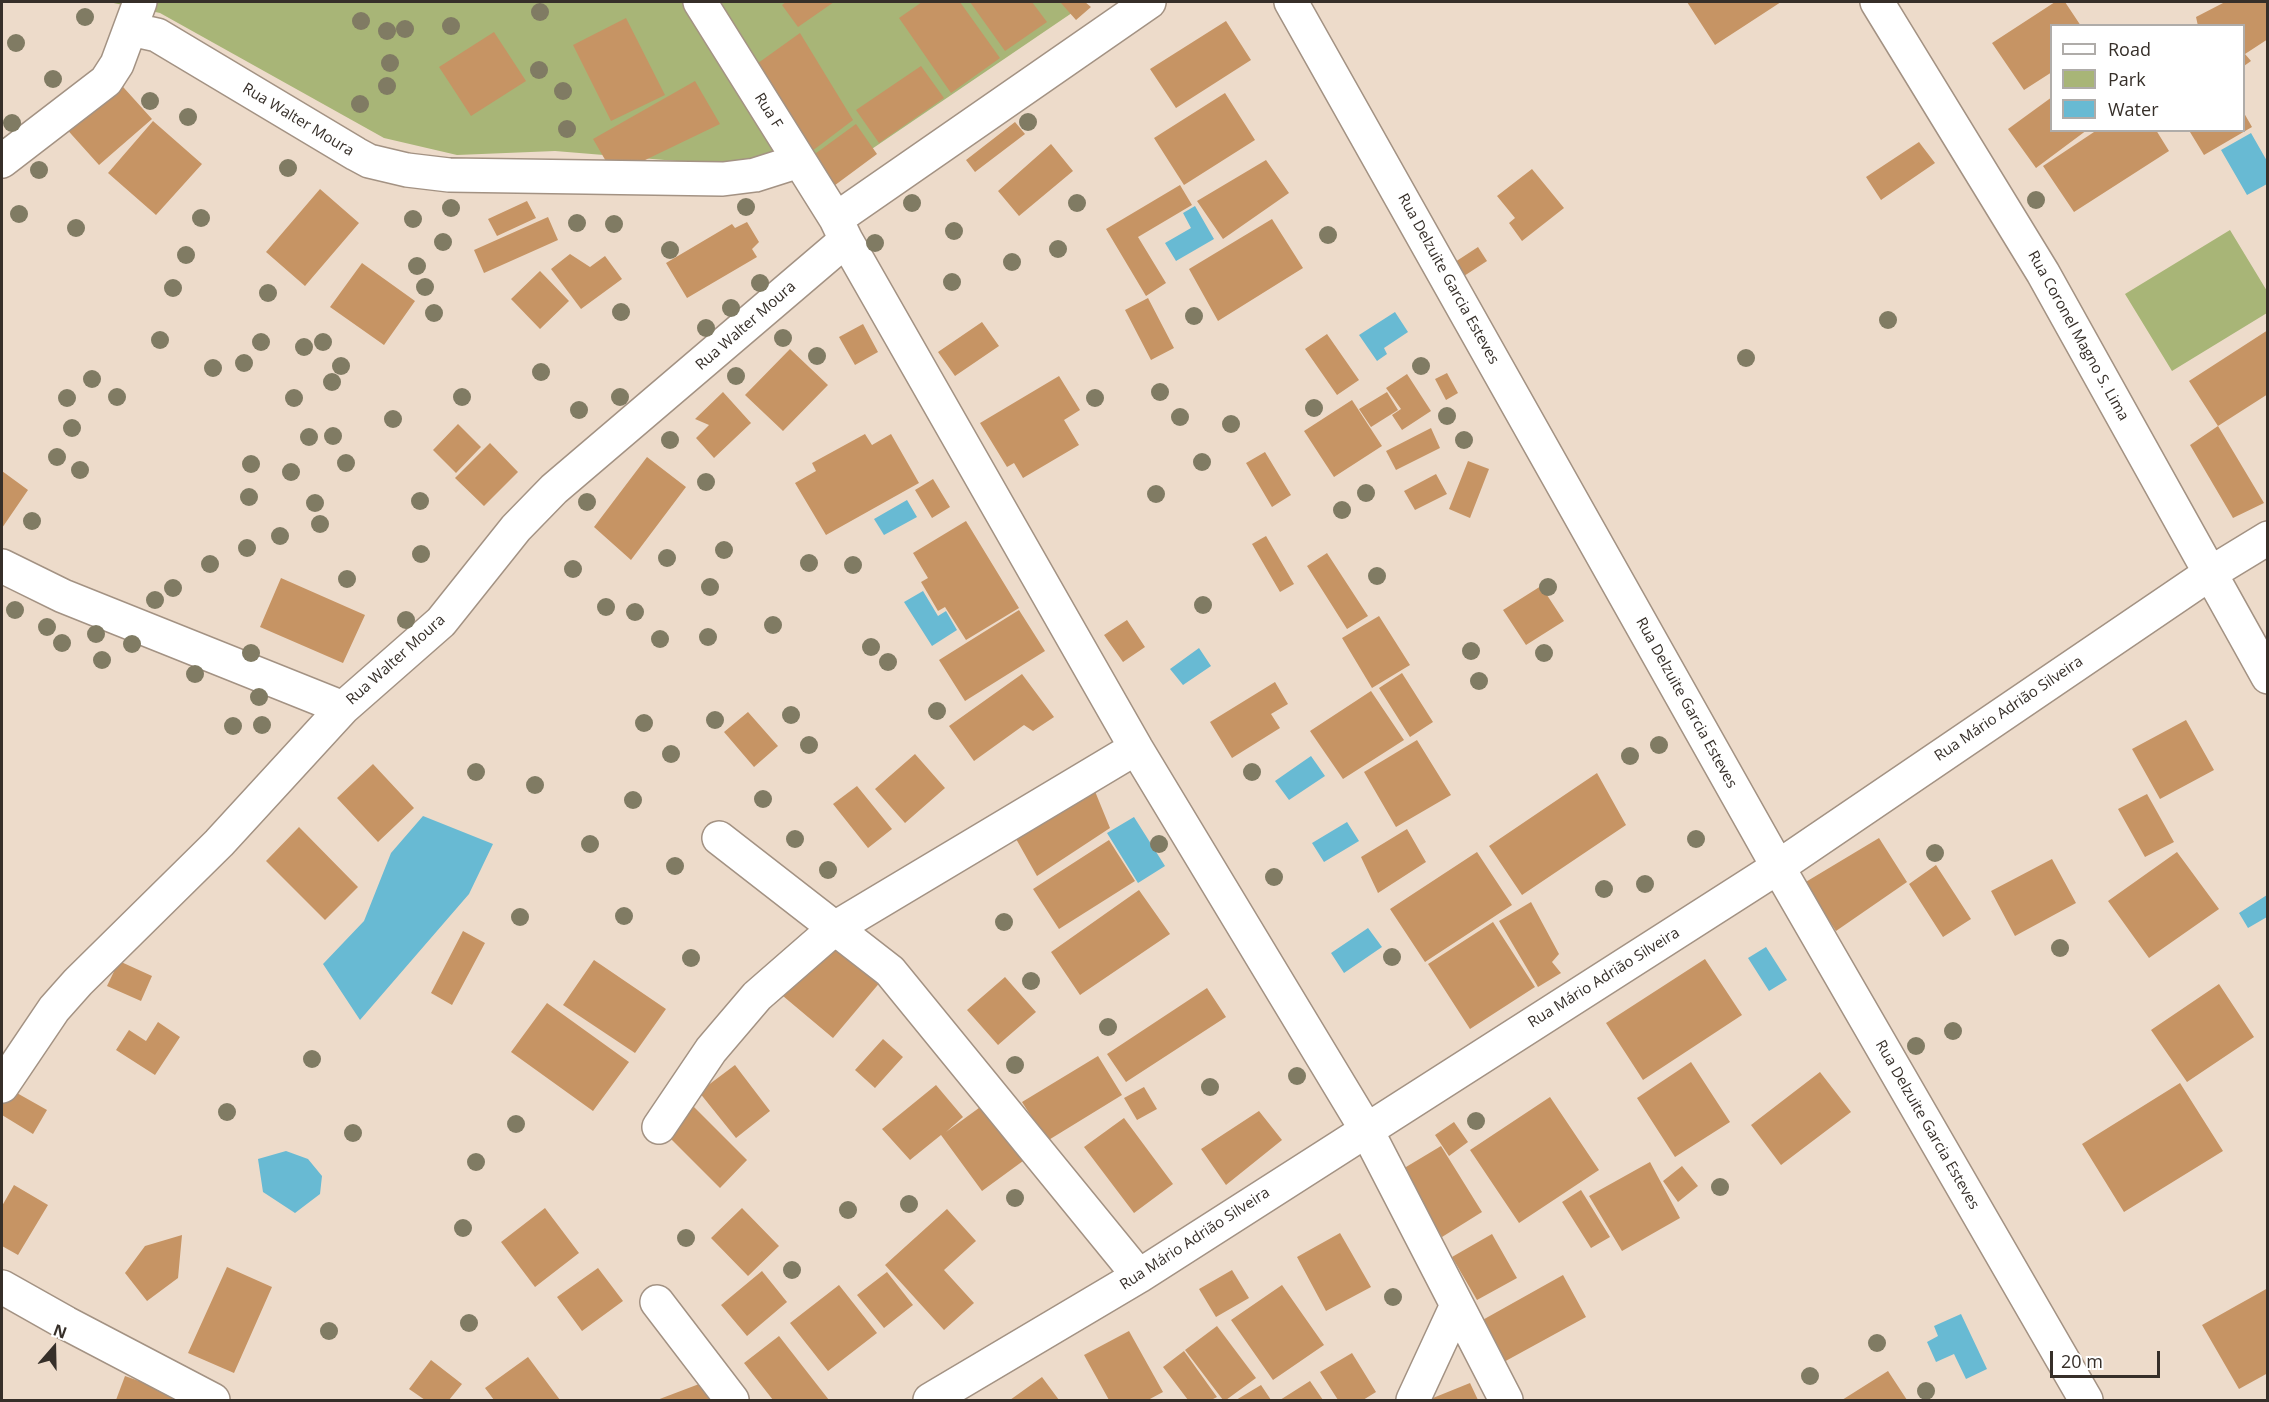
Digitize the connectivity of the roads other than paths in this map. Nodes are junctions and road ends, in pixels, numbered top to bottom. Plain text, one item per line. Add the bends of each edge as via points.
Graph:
1 (700, 2) edge
2 (1149, 2) edge
3 (1291, 2) edge
4 (1877, 2) edge
5 (135, 15) edge
6 (799, 160) junction
7 (2, 161) edge
8 (841, 230) junction
9 (2268, 538) edge
10 (2, 566) edge
11 (2209, 574) junction
12 (2268, 677) edge
13 (343, 708) junction
14 (1136, 748) junction
15 (719, 838) dead end
16 (1778, 867) junction
17 (835, 928) junction
18 (2, 1086) edge
19 (659, 1127) dead end
20 (1366, 1129) junction
21 (1139, 1276) junction
22 (2, 1287) edge
23 (657, 1302) dead end
24 (1457, 1305) junction
25 (213, 1401) edge
26 (732, 1401) edge
27 (930, 1401) edge
28 (1413, 1401) edge
29 (1506, 1401) edge
30 (2086, 1401) edge

1 - 6 street, Rua F
2 - 8 street, Rua Walter Moura
3 - 16 street, Rua Delzuite Garcia Esteves
4 - 11 street, Rua Coronel Magno S. Lima via 2043,273
5 - 6 street, Rua Walter Moura via 157,35 356,154 407,170 448,175 723,179 755,175
5 - 7 street, Rua Walter Moura via 117,64 106,81
6 - 8 street, Rua F
8 - 13 street, Rua Walter Moura via 554,489 516,528 441,622
8 - 14 street, Rua F
9 - 11 street, Rua Mário Adrião Silveira
10 - 13 street via 63,596
11 - 12 street, Rua Coronel Magno S. Lima
11 - 16 street, Rua Mário Adrião Silveira
13 - 18 street, Rua Walter Moura via 219,843 78,982 54,1009
14 - 17 street
14 - 20 street, Rua F
15 - 17 street
16 - 20 street, Rua Mário Adrião Silveira
16 - 30 street, Rua Delzuite Garcia Esteves
17 - 19 street via 757,996 711,1050
17 - 21 street via 890,971
20 - 21 street, Rua Mário Adrião Silveira
20 - 24 street, Rua F
21 - 27 street, Rua Mário Adrião Silveira
22 - 25 street
23 - 26 street
24 - 28 street
24 - 29 street, Rua F

